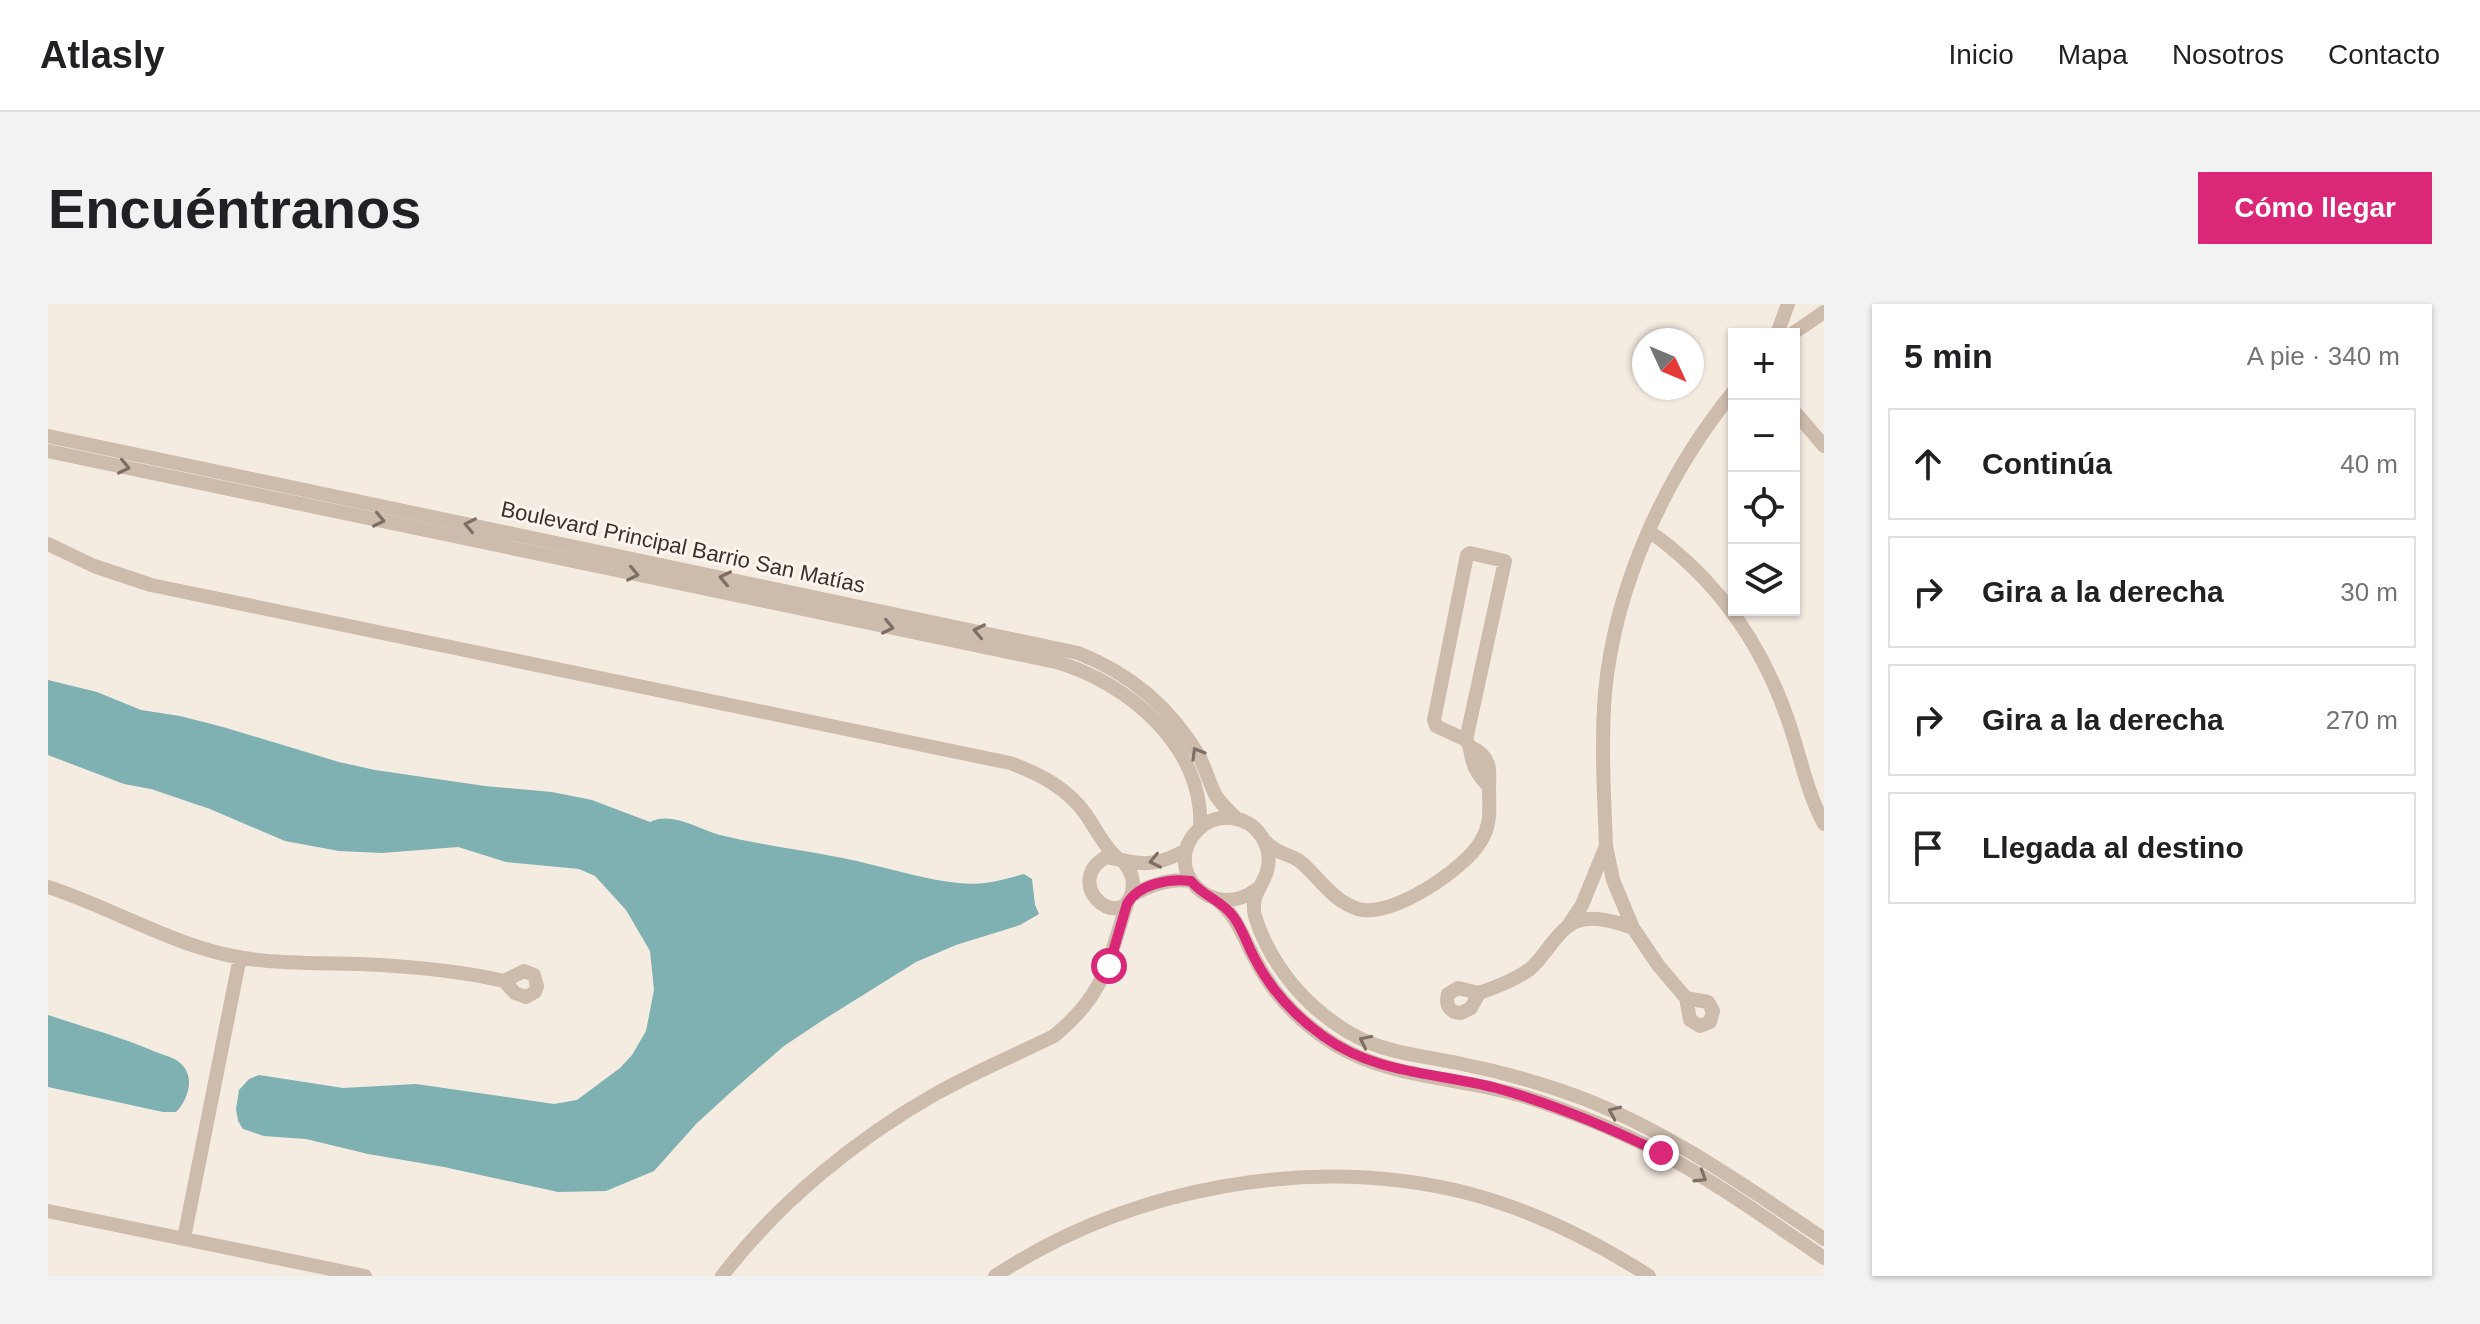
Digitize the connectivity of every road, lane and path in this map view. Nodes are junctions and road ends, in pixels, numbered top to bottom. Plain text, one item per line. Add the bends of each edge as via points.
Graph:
1 (1788, 304) edge
2 (1810, 304) edge
3 (1824, 309) edge
4 (1779, 328) edge
5 (1800, 328) edge
6 (1728, 399) edge
7 (1800, 418) edge
8 (48, 436) edge
9 (1824, 446) edge
10 (48, 451) edge
11 (1649, 531) junction
12 (48, 544) edge
13 (1468, 743) junction
14 (1237, 819) junction
15 (1824, 824) edge
16 (1200, 828) junction
17 (1100, 838) junction
18 (1265, 841) junction
19 (1606, 846) junction
20 (1186, 850) junction
21 (1284, 856) junction
22 (1119, 859) junction
23 (1094, 867) junction
24 (1268, 870) junction
25 (1191, 881) junction
26 (48, 887) edge
27 (1257, 889) junction
28 (1129, 900) junction
29 (1217, 900) junction
30 (1099, 902) junction
31 (1568, 926) junction
32 (1633, 928) junction
33 (1118, 934) junction
34 (240, 957) junction
35 (504, 981) dead end
36 (1479, 993) dead end
37 (1686, 998) dead end
38 (48, 1211) edge
39 (184, 1238) junction
40 (1824, 1239) edge
41 (1824, 1258) edge
42 (731, 1263) junction
43 (365, 1276) edge
44 (707, 1276) edge
45 (722, 1276) edge
46 (995, 1276) edge
47 (1649, 1276) edge

1 - 4 street
2 - 3 street
3 - 5 street
6 - 11 street via 1699,437
7 - 9 street
14 -> 8 street, Boulevard Principal Barrio San Matías via 1216,796 1193,745 1168,715 1135,684 1078,653
10 -> 16 street, Boulevard Principal Barrio San Matías via 1079,668 1113,687 1162,729 1193,779
11 - 15 street via 1686,559 1754,642 1781,699 1808,790
11 - 19 street via 1619,618 1605,692
12 - 17 street via 151,585 1010,763 1072,798
13 - 13 street via 1505,563 1470,553 1434,720
13 - 21 street via 1491,802 1482,840 1454,871 1392,907 1373,911 1343,902 1296,858
14 - 16 street via 1217,819
14 - 18 street via 1254,827
16 - 20 street
17 - 22 street
17 - 23 street
18 - 21 street
18 - 24 street
19 - 31 street
19 - 32 street
20 -> 22 street via 1146,864
20 - 25 street
21 - 24 street
22 - 23 street via 1106,857
22 - 28 street via 1132,876
23 - 30 street via 1089,885
24 - 27 street
25 - 28 street via 1158,883
25 - 29 street
26 - 34 street
27 - 29 street via 1238,900
40 -> 27 street via 1693,1153 1617,1113 1543,1084 1382,1049 1340,1027 1301,995 1273,958 1255,914
28 - 30 street via 1109,908
28 - 33 street
29 -> 41 street via 1236,919 1256,962 1286,1004 1334,1044 1386,1067 1494,1088 1612,1129 1703,1178
30 - 33 street
31 - 32 street via 1603,919
31 - 36 street via 1530,968
32 - 37 street
33 - 42 street via 1098,987 1070,1023 1054,1036 937,1093 870,1137 783,1207
34 - 35 street via 410,968
34 - 39 street
38 - 39 street
39 - 43 street
42 - 44 street
42 - 45 street
46 - 47 street via 1058,1239 1160,1199 1258,1182 1371,1179 1490,1200 1573,1232

